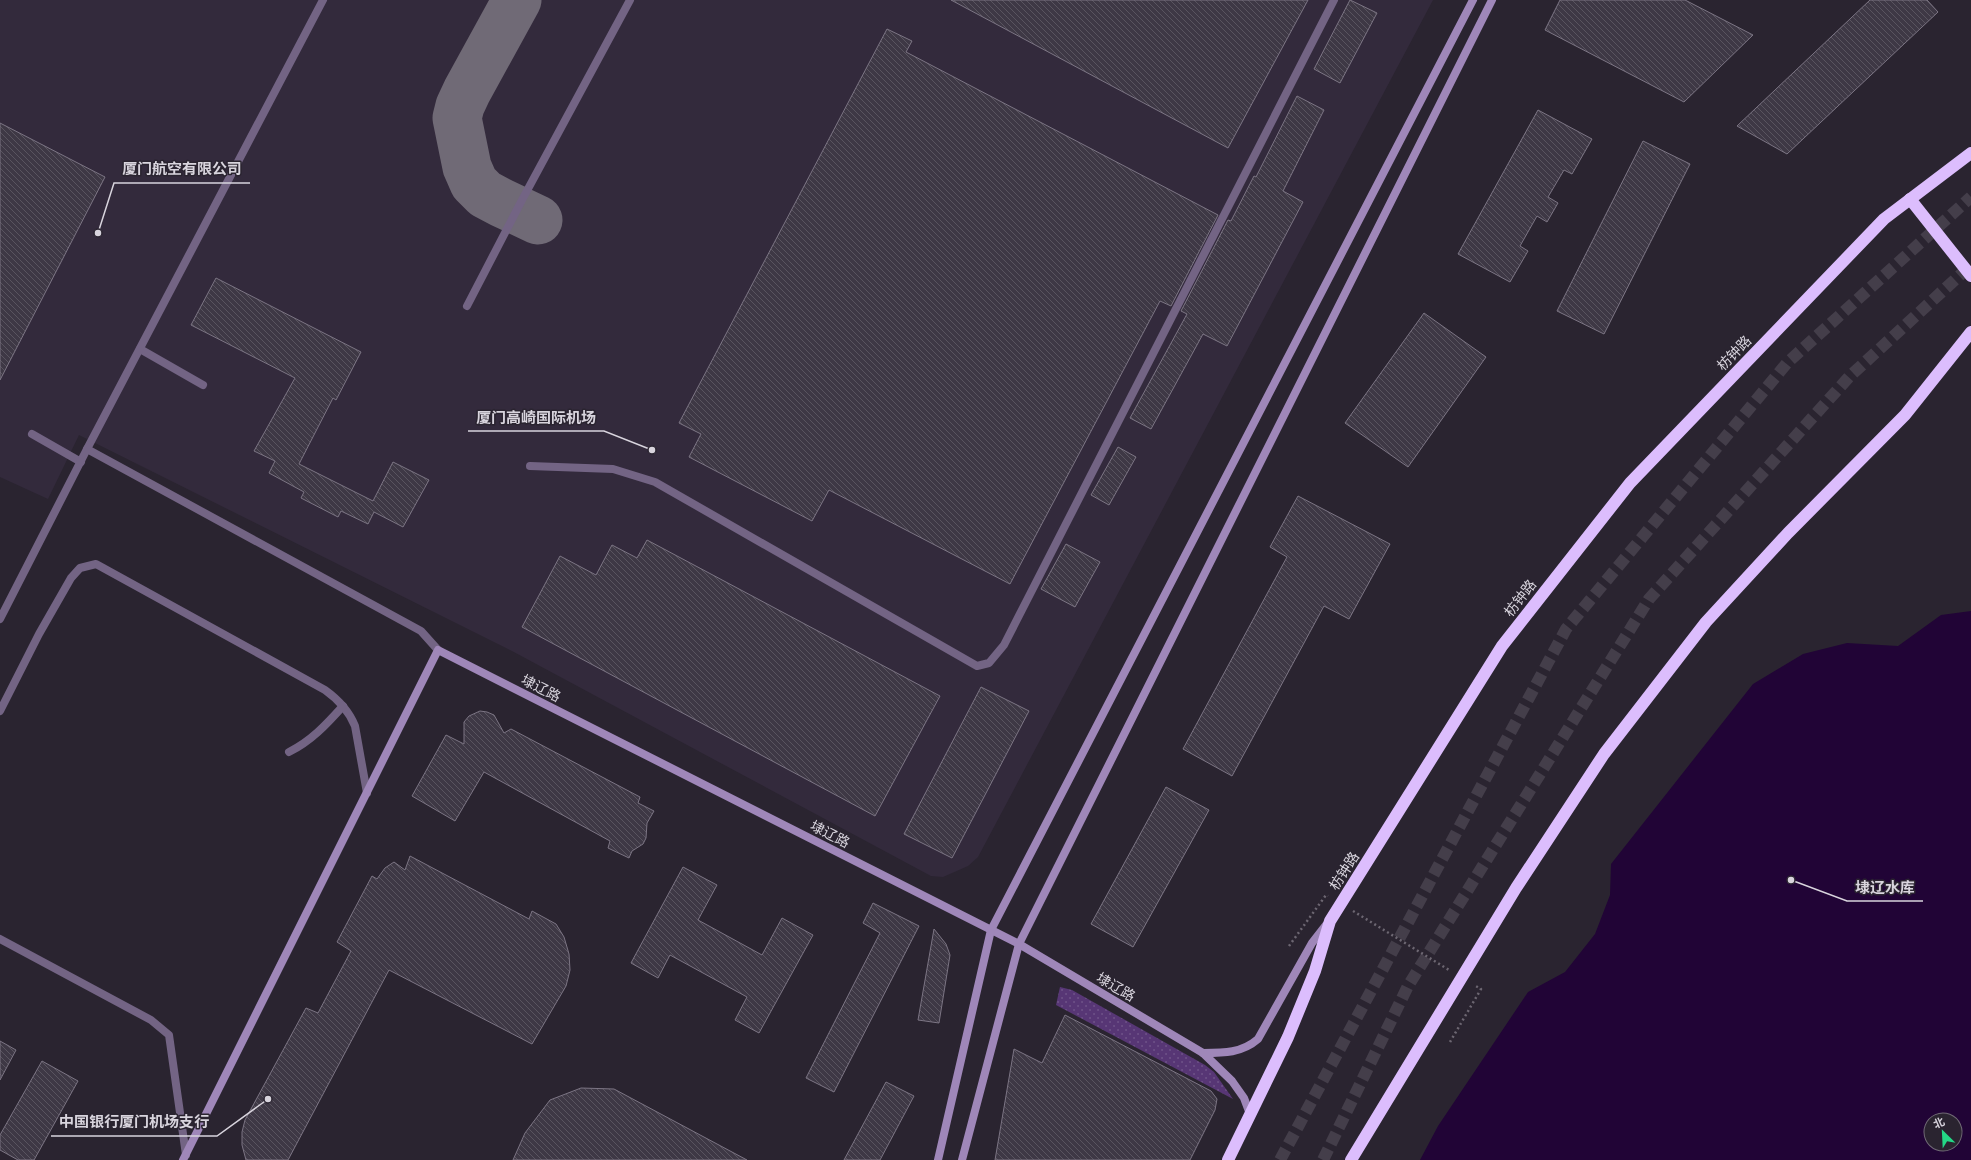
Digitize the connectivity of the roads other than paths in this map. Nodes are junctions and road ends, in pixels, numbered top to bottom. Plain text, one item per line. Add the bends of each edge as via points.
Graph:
1 (323, 0) edge
2 (630, 0) edge
3 (1334, 0) edge
4 (1473, 0) edge
5 (1492, 0) edge
6 (1971, 153) edge
7 (1910, 199) junction
8 (1971, 276) edge
9 (467, 306) dead end
10 (1971, 332) edge
11 (140, 349) junction
12 (203, 385) dead end
13 (32, 434) dead end
14 (87, 449) junction
15 (81, 462) junction
16 (530, 466) dead end
17 (0, 619) edge
18 (438, 650) junction
19 (343, 706) junction
20 (0, 711) edge
21 (289, 752) dead end
22 (367, 793) junction
23 (1330, 921) junction
24 (991, 930) junction
25 (0, 939) edge
26 (1018, 944) junction
27 (1203, 1053) junction
28 (1250, 1114) junction
29 (185, 1157) edge
30 (938, 1160) edge
31 (962, 1160) edge
32 (1228, 1160) edge
33 (1350, 1160) edge

1 - 11 lane
2 - 9 lane
3 - 16 lane via 1004,645 989,663 976,666 655,482 613,469
4 - 24 main road
5 - 26 main road
6 - 7 highway, 枋钟路
7 - 8 highway
7 - 23 highway, 枋钟路 via 1884,219 1630,483 1502,646
10 - 33 highway via 1905,415 1706,622 1604,754 1516,888
11 - 12 lane
11 - 14 lane
13 - 15 lane
14 - 15 lane
14 - 18 lane via 421,631
15 - 17 lane
18 - 22 main road
18 - 24 main road, 埭辽路
19 - 20 lane via 325,690 96,564 80,568 71,578
19 - 21 lane via 306,744
19 - 22 lane via 355,726
22 - 29 main road
23 - 27 main road via 1312,943 1258,1039 1245,1048 1234,1051
23 - 28 highway, 枋钟路 via 1309,986 1288,1037
24 - 26 main road, 埭辽路
24 - 30 main road
25 - 29 lane via 139,1013 169,1035
26 - 27 main road, 埭辽路
26 - 31 main road
27 - 28 main road, 埭辽路 via 1232,1081 1244,1098
28 - 32 highway, 枋钟路

